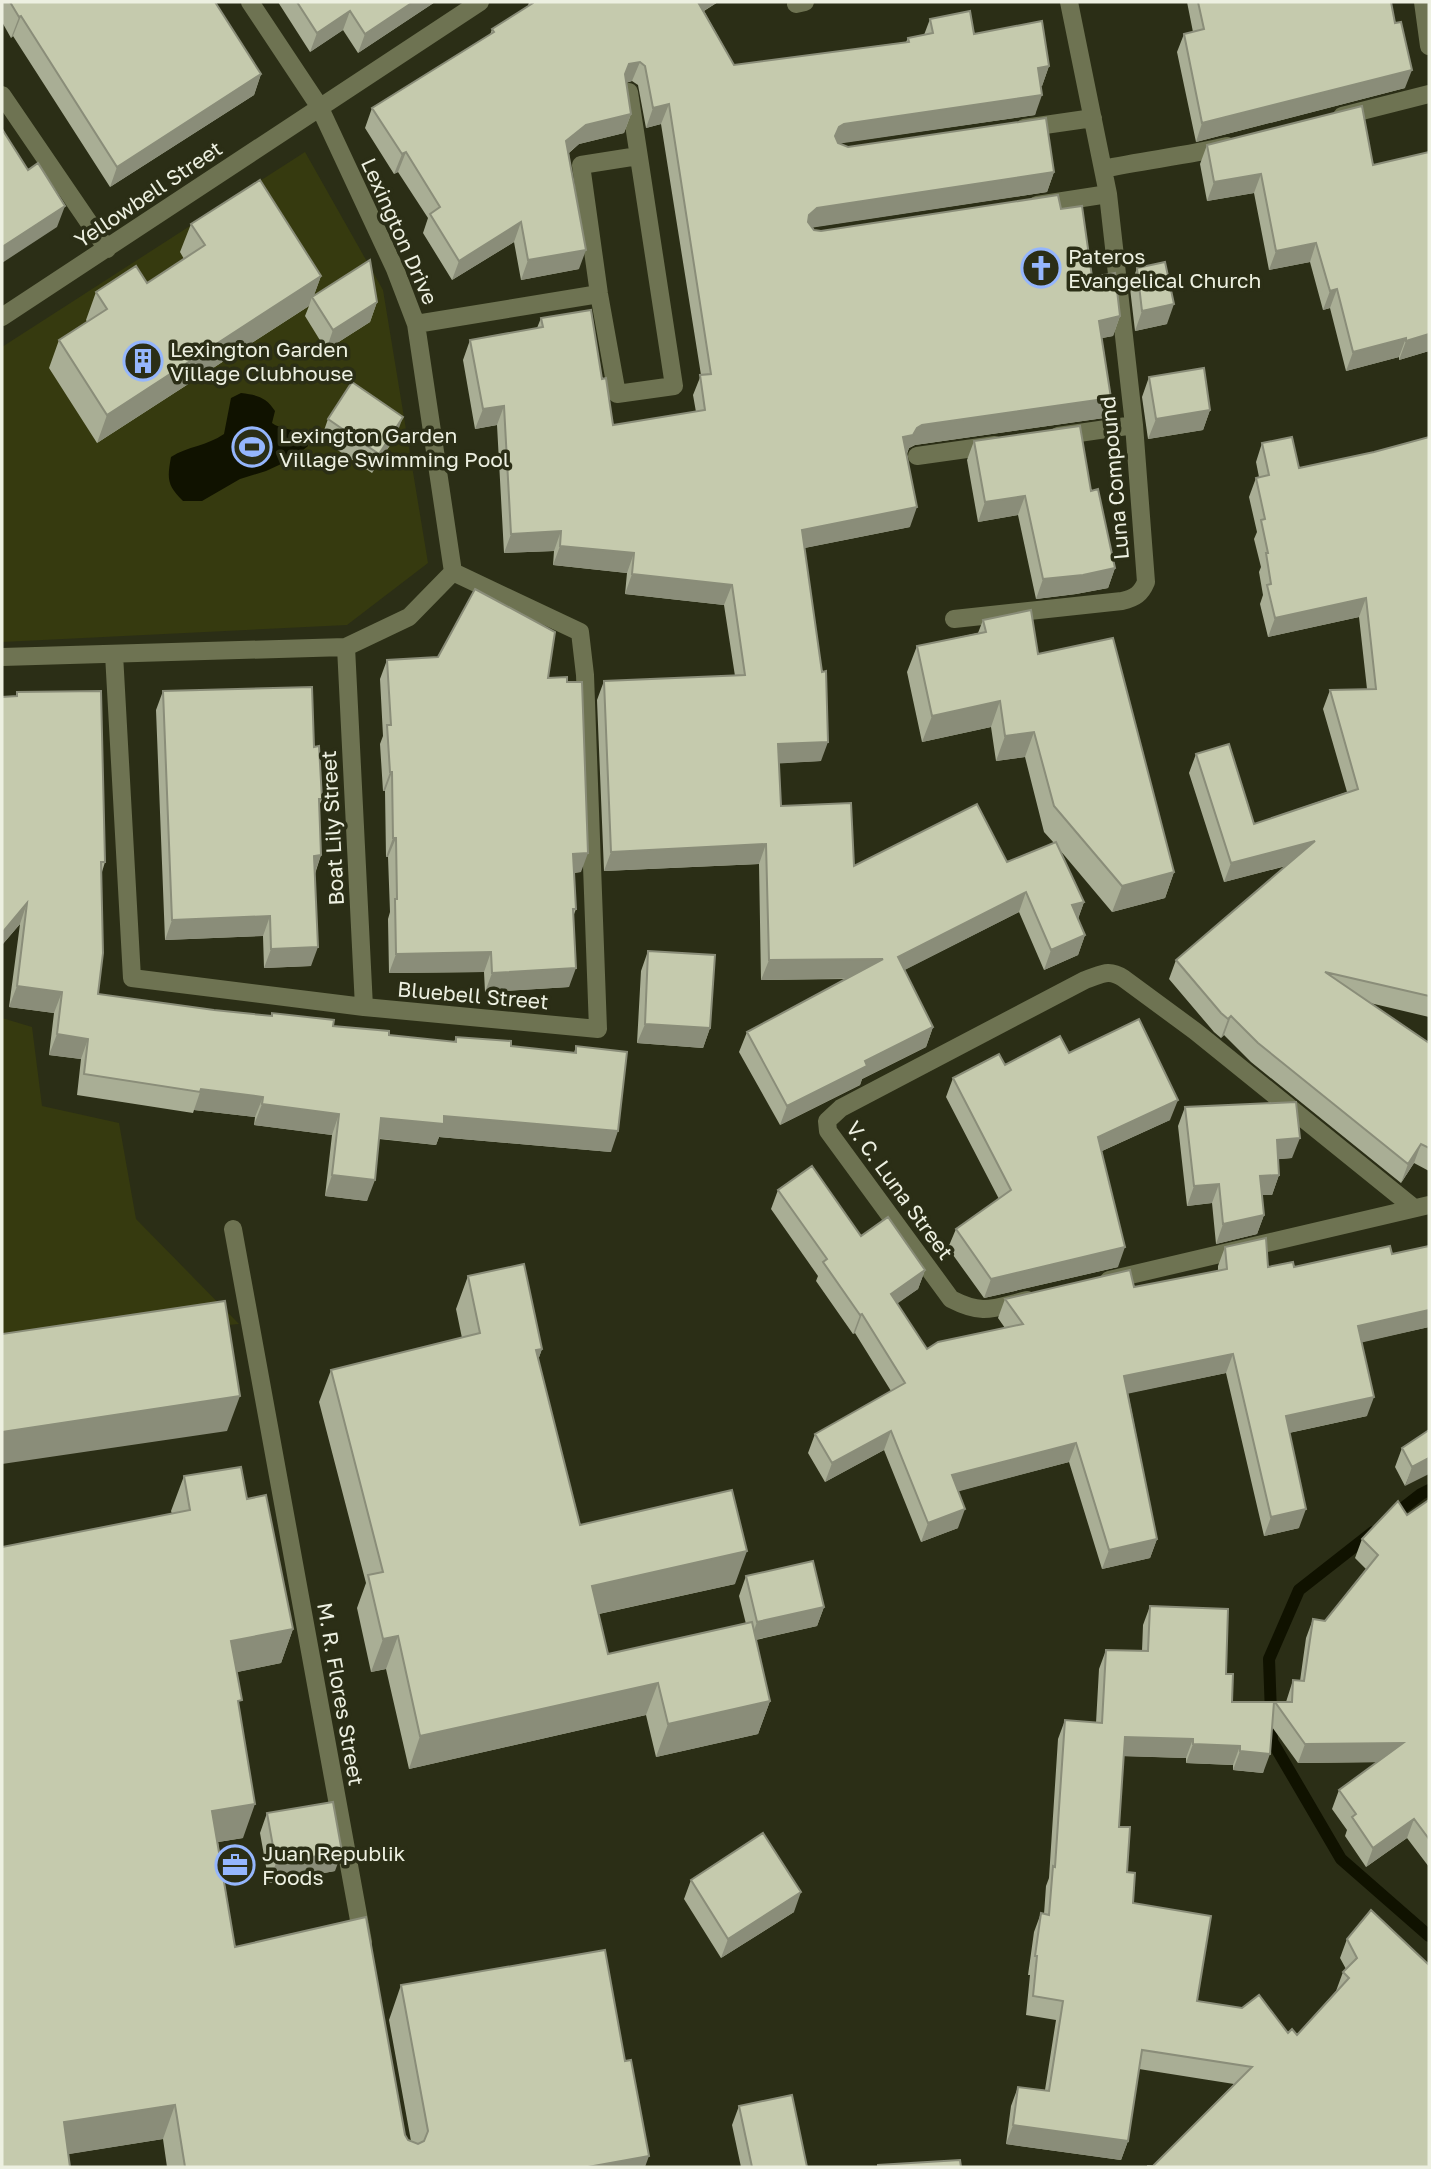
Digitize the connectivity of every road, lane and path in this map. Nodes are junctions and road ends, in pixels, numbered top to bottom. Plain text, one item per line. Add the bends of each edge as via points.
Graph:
1 (250, 2) edge
2 (480, 2) edge
3 (1069, 2) edge
4 (1423, 2) edge
5 (1429, 46) edge
6 (629, 92) edge
7 (1429, 94) edge
8 (2, 95) edge
9 (319, 106) junction
10 (1093, 118) junction
11 (1320, 122) edge
12 (1013, 130) edge
13 (1242, 142) edge
14 (638, 156) junction
15 (1103, 169) junction
16 (1108, 194) junction
17 (1014, 208) edge
18 (107, 249) junction
19 (599, 294) junction
20 (2, 317) edge
21 (416, 324) junction
22 (1134, 425) junction
23 (1039, 439) edge
24 (1012, 443) edge
25 (917, 456) dead end
26 (453, 572) junction
27 (954, 620) dead end
28 (346, 647) junction
29 (114, 654) junction
30 (2, 657) edge
31 (364, 1007) junction
32 (1422, 1206) edge
33 (233, 1229) dead end
34 (1091, 1284) edge
35 (1038, 1297) edge
36 (368, 1965) edge

1 - 9 street, Lexington Drive
2 - 9 street, Yellowbell Street
3 - 10 street, Luna Compound
4 - 5 street
6 - 14 street
7 - 11 street
8 - 18 street
9 - 18 street, Yellowbell Street
9 - 21 street, Lexington Drive
10 - 12 street
10 - 15 street, Luna Compound
13 - 15 street
14 - 19 street via 581,165
14 - 19 street via 674,386 617,394
15 - 16 street, Luna Compound
16 - 17 street
16 - 22 street, Luna Compound
18 - 20 street, Yellowbell Street
19 - 21 street
21 - 26 street, Lexington Drive
22 - 23 street
22 - 27 street, Luna Compound via 1146,582 1142,592 1122,601
24 - 25 street
26 - 28 street via 410,617
26 - 31 street, Bluebell Street via 580,632 586,675 598,1029
28 - 29 street
28 - 31 street, Boat Lily Street
29 - 30 street
29 - 31 street, Bluebell Street via 132,978
32 - 34 street, V. C. Luna Street
32 - 35 street, V. C. Luna Street via 1195,1031 1108,972 841,1108 827,1121 828,1131 951,1299 984,1310
33 - 36 street, M. R. Flores Street

